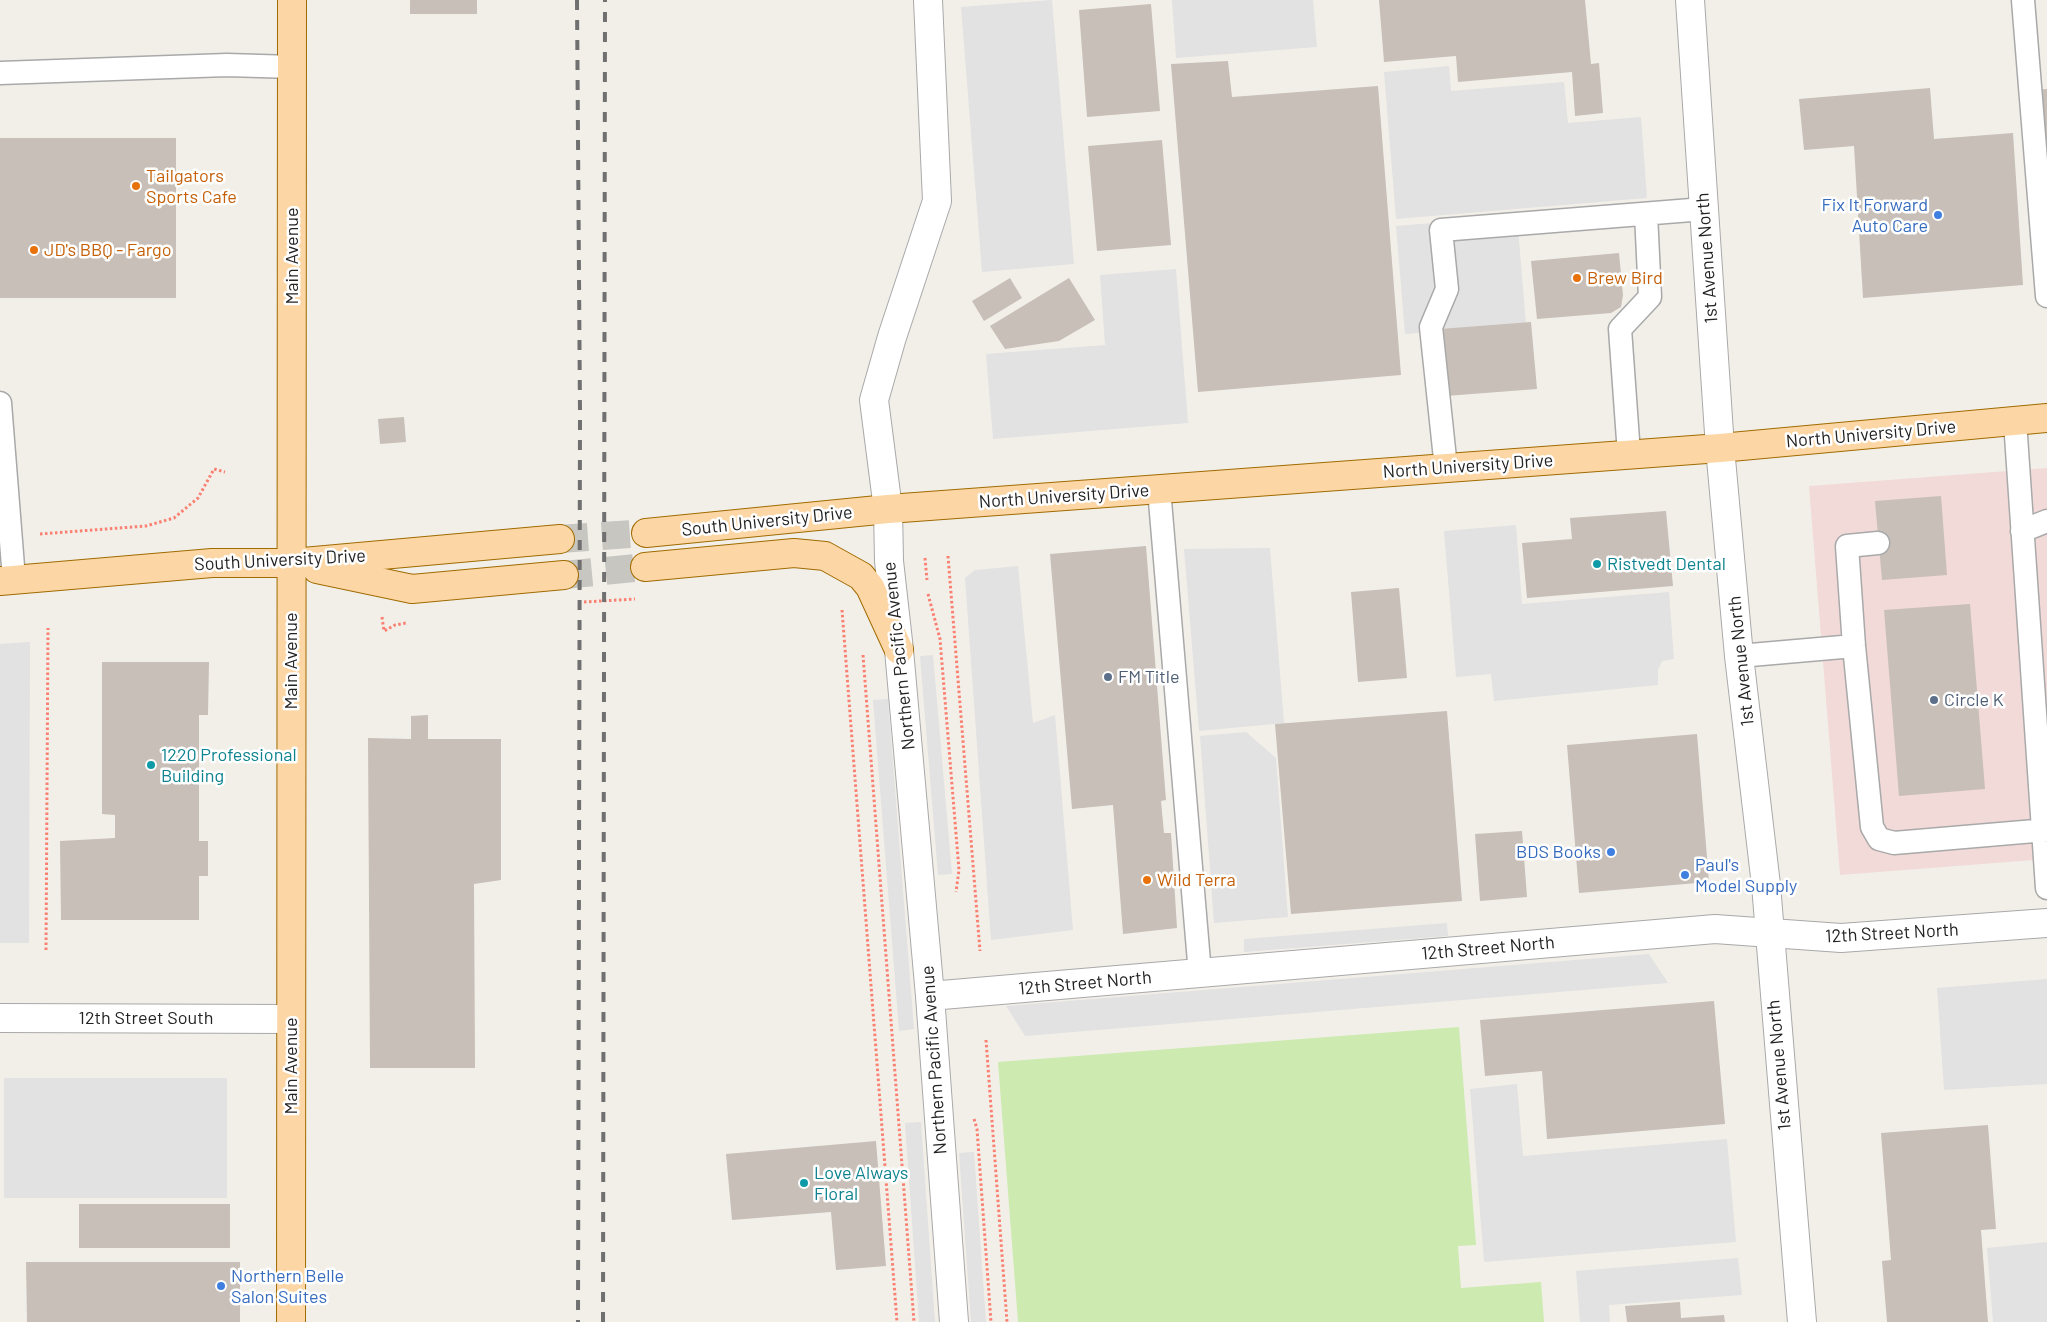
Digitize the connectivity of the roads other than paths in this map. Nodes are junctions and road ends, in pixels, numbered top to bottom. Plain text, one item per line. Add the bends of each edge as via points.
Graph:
1 (292, 0) edge
2 (928, 0) edge
3 (1690, 0) edge
4 (2023, 0) edge
5 (292, 67) junction
6 (0, 73) edge
7 (1704, 209) junction
8 (1646, 214) junction
9 (2047, 296) edge
10 (0, 403) edge
11 (2047, 418) edge
12 (2014, 421) junction
13 (1720, 448) junction
14 (1629, 454) junction
15 (1446, 468) junction
16 (1159, 489) junction
17 (888, 509) junction
18 (2047, 521) edge
19 (2022, 531) junction
20 (646, 533) tunnel mouth
21 (560, 539) tunnel mouth
22 (1878, 543) dead end
23 (292, 563) junction
24 (645, 567) tunnel mouth
25 (564, 575) tunnel mouth
26 (7, 580) edge
27 (1854, 646) junction
28 (899, 650) junction
29 (1739, 656) junction
30 (2045, 830) edge
31 (2047, 888) edge
32 (2047, 923) edge
33 (1769, 934) junction
34 (1200, 974) junction
35 (930, 996) junction
36 (0, 1018) edge
37 (292, 1019) junction
38 (291, 1322) edge
39 (954, 1322) edge
40 (1802, 1322) edge

1 - 5 main road, Main Avenue
2 - 17 street, Northern Pacific Avenue via 937,201 874,400
3 - 7 street, 1st Avenue North
4 - 9 lane
5 - 6 lane via 227,65
5 - 23 main road, Main Avenue
7 - 8 lane
7 - 13 street, 1st Avenue North
8 - 14 lane via 1650,297 1620,329
8 - 15 lane via 1442,230 1447,289 1431,327
10 - 26 lane via 10,536
11 - 12 main road, North University Drive
12 - 13 main road, North University Drive
12 - 19 lane
13 - 14 main road, North University Drive
13 - 29 street, 1st Avenue North
14 - 15 main road, North University Drive
15 - 16 main road, North University Drive
16 - 17 main road, North University Drive
16 - 34 lane
17 - 20 main road, South University Drive
17 - 28 street, Northern Pacific Avenue via 889,561
18 - 19 lane
19 - 30 lane
21 - 23 main road, South University Drive
22 - 27 lane via 1847,546
23 - 25 main road via 412,589
23 - 26 main road, South University Drive via 212,563
23 - 37 main road, Main Avenue
24 - 28 main road via 794,553 825,556 861,576 870,587
27 - 29 lane
27 - 30 lane via 1872,827 1879,839 1894,843
28 - 35 street, Northern Pacific Avenue
29 - 33 street, 1st Avenue North
30 - 31 lane
32 - 33 street, 12th Street North via 1841,938
33 - 34 street, 12th Street North via 1715,929
33 - 40 street, 1st Avenue North
34 - 35 street, 12th Street North
35 - 39 street, Northern Pacific Avenue
36 - 37 street, 12th Street South
37 - 38 main road, Main Avenue

